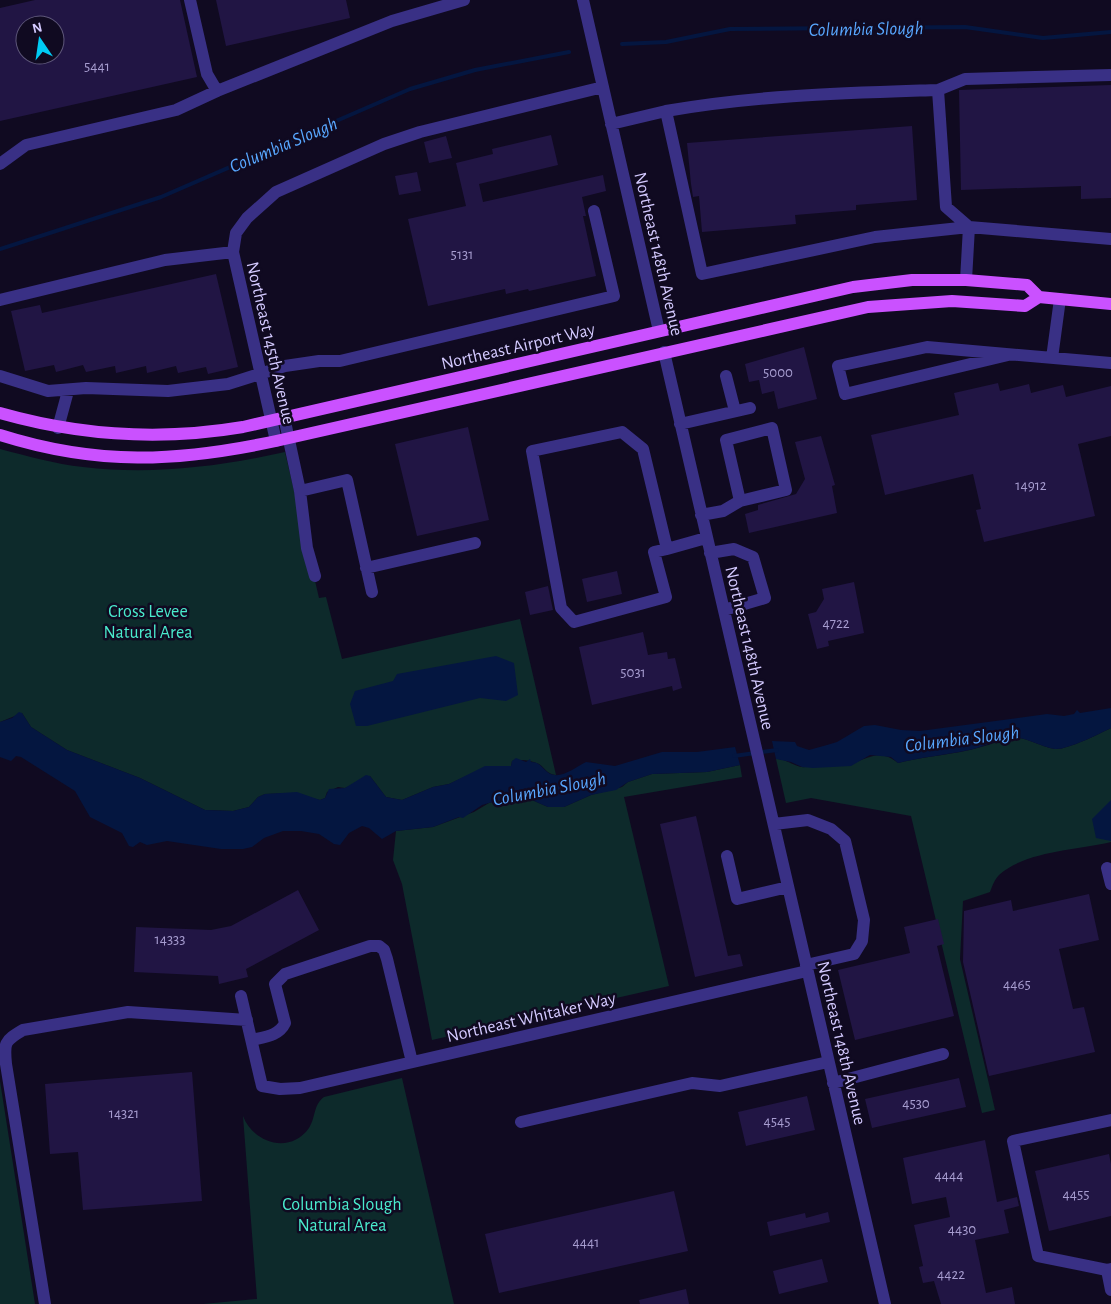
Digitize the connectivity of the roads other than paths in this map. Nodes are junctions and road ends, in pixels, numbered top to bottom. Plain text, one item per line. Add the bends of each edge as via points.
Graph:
1 (190, 0) edge
2 (464, 0) edge
3 (587, 1) edge
4 (1111, 75) edge
5 (603, 87) junction
6 (938, 90) junction
7 (217, 91) junction
8 (666, 111) junction
9 (611, 124) junction
10 (0, 164) edge
11 (594, 211) dead end
12 (969, 227) junction
13 (1111, 239) edge
14 (233, 252) junction
15 (966, 280) junction
16 (1039, 297) junction
17 (1060, 299) junction
18 (0, 300) edge
19 (1111, 304) edge
20 (659, 331) junction
21 (664, 352) junction
22 (1008, 355) junction
23 (1052, 358) junction
24 (1111, 363) edge
25 (261, 372) junction
26 (0, 376) edge
27 (726, 376) dead end
28 (68, 391) junction
29 (750, 408) dead end
30 (735, 411) junction
31 (0, 413) edge
32 (284, 418) junction
33 (271, 420) junction
34 (680, 424) junction
35 (58, 428) junction
36 (0, 435) edge
37 (282, 440) junction
38 (300, 491) junction
39 (740, 501) junction
40 (701, 515) junction
41 (706, 538) junction
42 (475, 543) dead end
43 (666, 549) junction
44 (710, 553) junction
45 (366, 568) junction
46 (315, 576) dead end
47 (372, 592) dead end
48 (724, 610) junction
49 (774, 824) junction
50 (727, 856) dead end
51 (1107, 868) dead end
52 (1111, 884) edge
53 (788, 887) junction
54 (806, 968) junction
55 (242, 996) dead end
56 (247, 1020) junction
57 (252, 1040) junction
58 (943, 1054) dead end
59 (412, 1062) junction
60 (828, 1062) junction
61 (833, 1083) junction
62 (1111, 1120) edge
63 (521, 1122) dead end
64 (1109, 1270) edge
65 (1111, 1290) edge
66 (45, 1304) edge
67 (885, 1304) edge

1 - 7 street via 207,74
2 - 7 street via 392,21
3 - 5 street, Northeast 148th Avenue
4 - 6 street via 965,79
5 - 9 street, Northeast 148th Avenue
5 - 14 street via 420,132 384,144 276,192 247,218 236,233
6 - 8 street via 722,101
6 - 12 street via 946,207
7 - 10 street via 176,110 26,145
8 - 9 street
8 - 12 street via 702,274 875,236
9 - 20 street, Northeast 148th Avenue
11 - 25 street via 614,296 340,361 319,361
12 - 13 street
12 - 15 street
14 - 18 street via 165,260
14 - 25 street, Northeast 145th Avenue
15 - 16 main road, Northeast Airport Way via 1027,285
15 - 20 main road, Northeast Airport Way via 912,280 853,287
16 - 17 main road, Northeast Airport Way
16 - 21 main road, Northeast Airport Way via 1025,306 944,301 868,307
17 - 19 main road, Northeast Airport Way
17 - 23 street
20 - 21 main road, Northeast 148th Avenue
20 - 32 main road, Northeast Airport Way
21 - 34 street, Northeast 148th Avenue
21 - 37 main road, Northeast Airport Way
22 - 22 street via 927,347 838,366 845,394
22 - 23 street
23 - 24 street
25 - 28 street via 228,384 199,388 137,391 86,388
25 - 33 street, Northeast 145th Avenue
26 - 28 street via 48,391
27 - 30 street
28 - 35 street
29 - 30 street
30 - 34 street
31 - 35 main road, Northeast Airport Way
32 - 33 main road, Northeast Airport Way
32 - 37 street
33 - 35 main road, Northeast Airport Way via 216,431 162,436 103,434
33 - 37 street, Northeast 145th Avenue
34 - 40 street, Northeast 148th Avenue
36 - 37 main road, Northeast Airport Way via 63,451 139,458 188,457
37 - 38 street
38 - 45 street via 347,480
38 - 46 street via 307,548
39 - 39 street via 786,490 772,428 726,440
39 - 40 street via 723,511
40 - 41 street, Northeast 148th Avenue
41 - 43 street
41 - 44 street, Northeast 148th Avenue
42 - 45 street
43 - 43 street via 642,449 622,432 532,451 561,608 574,622 666,597 654,552
44 - 48 street, Northeast 148th Avenue
44 - 48 street via 734,549 753,557 765,598
45 - 47 street
48 - 49 street, Northeast 148th Avenue
49 - 53 street, Northeast 148th Avenue
49 - 54 street, Northeast Whitaker Way via 808,820 831,829 845,841 864,920 862,941 854,954
50 - 53 street via 737,899
51 - 52 street
53 - 54 street, Northeast 148th Avenue
54 - 59 street, Northeast Whitaker Way
54 - 60 street, Northeast 148th Avenue
55 - 56 street
56 - 57 street
56 - 66 street via 128,1012 23,1030 8,1038 4,1048 6,1064
57 - 59 street, Northeast Whitaker Way via 262,1086 280,1089 300,1088
57 - 59 street via 278,1033 285,1024 275,984 285,974 360,949 379,946 387,959
58 - 61 street
60 - 61 street, Northeast 148th Avenue
60 - 63 street via 720,1086 692,1083
61 - 67 street, Northeast 148th Avenue
62 - 64 street via 1013,1141 1038,1256
64 - 65 street

